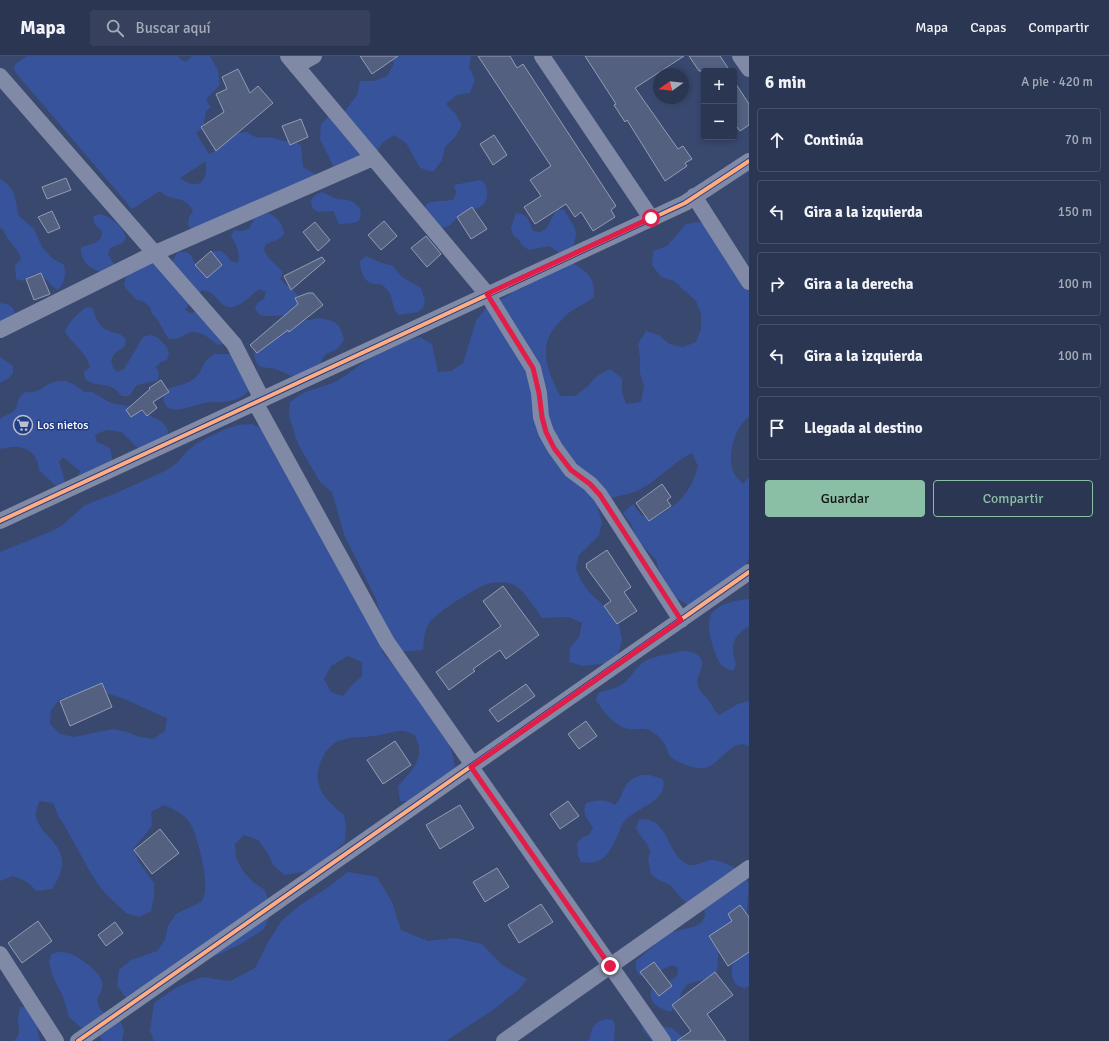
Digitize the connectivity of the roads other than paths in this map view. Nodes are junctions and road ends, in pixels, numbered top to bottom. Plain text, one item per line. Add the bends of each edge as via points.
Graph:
1 (314, 56) edge
2 (542, 56) edge
3 (740, 56) edge
4 (292, 61) edge
5 (749, 69) edge
6 (0, 76) edge
7 (373, 158) junction
8 (749, 161) edge
9 (694, 196) junction
10 (651, 218) junction
11 (155, 253) junction
12 (749, 282) edge
13 (487, 294) junction
14 (0, 330) edge
15 (258, 401) junction
16 (0, 521) edge
17 (749, 572) edge
18 (681, 620) junction
19 (472, 766) junction
20 (749, 868) edge
21 (0, 954) edge
22 (610, 966) junction
23 (56, 1041) edge
24 (78, 1041) edge
25 (504, 1041) edge
26 (663, 1041) edge

1 - 4 street
2 - 10 street
3 - 5 street
4 - 7 street
6 - 11 street
7 - 11 street
7 - 13 street
8 - 9 street
9 - 10 street via 685,203
9 - 12 street
10 - 13 street
11 - 14 street
11 - 15 street via 234,344
13 - 15 street
13 - 18 street via 533,368 542,417 554,448 571,470 600,495
15 - 16 street
15 - 19 street via 387,642
17 - 18 street
18 - 19 street
19 - 22 street
19 - 24 street
20 - 22 street
21 - 23 street
22 - 25 street
22 - 26 street

